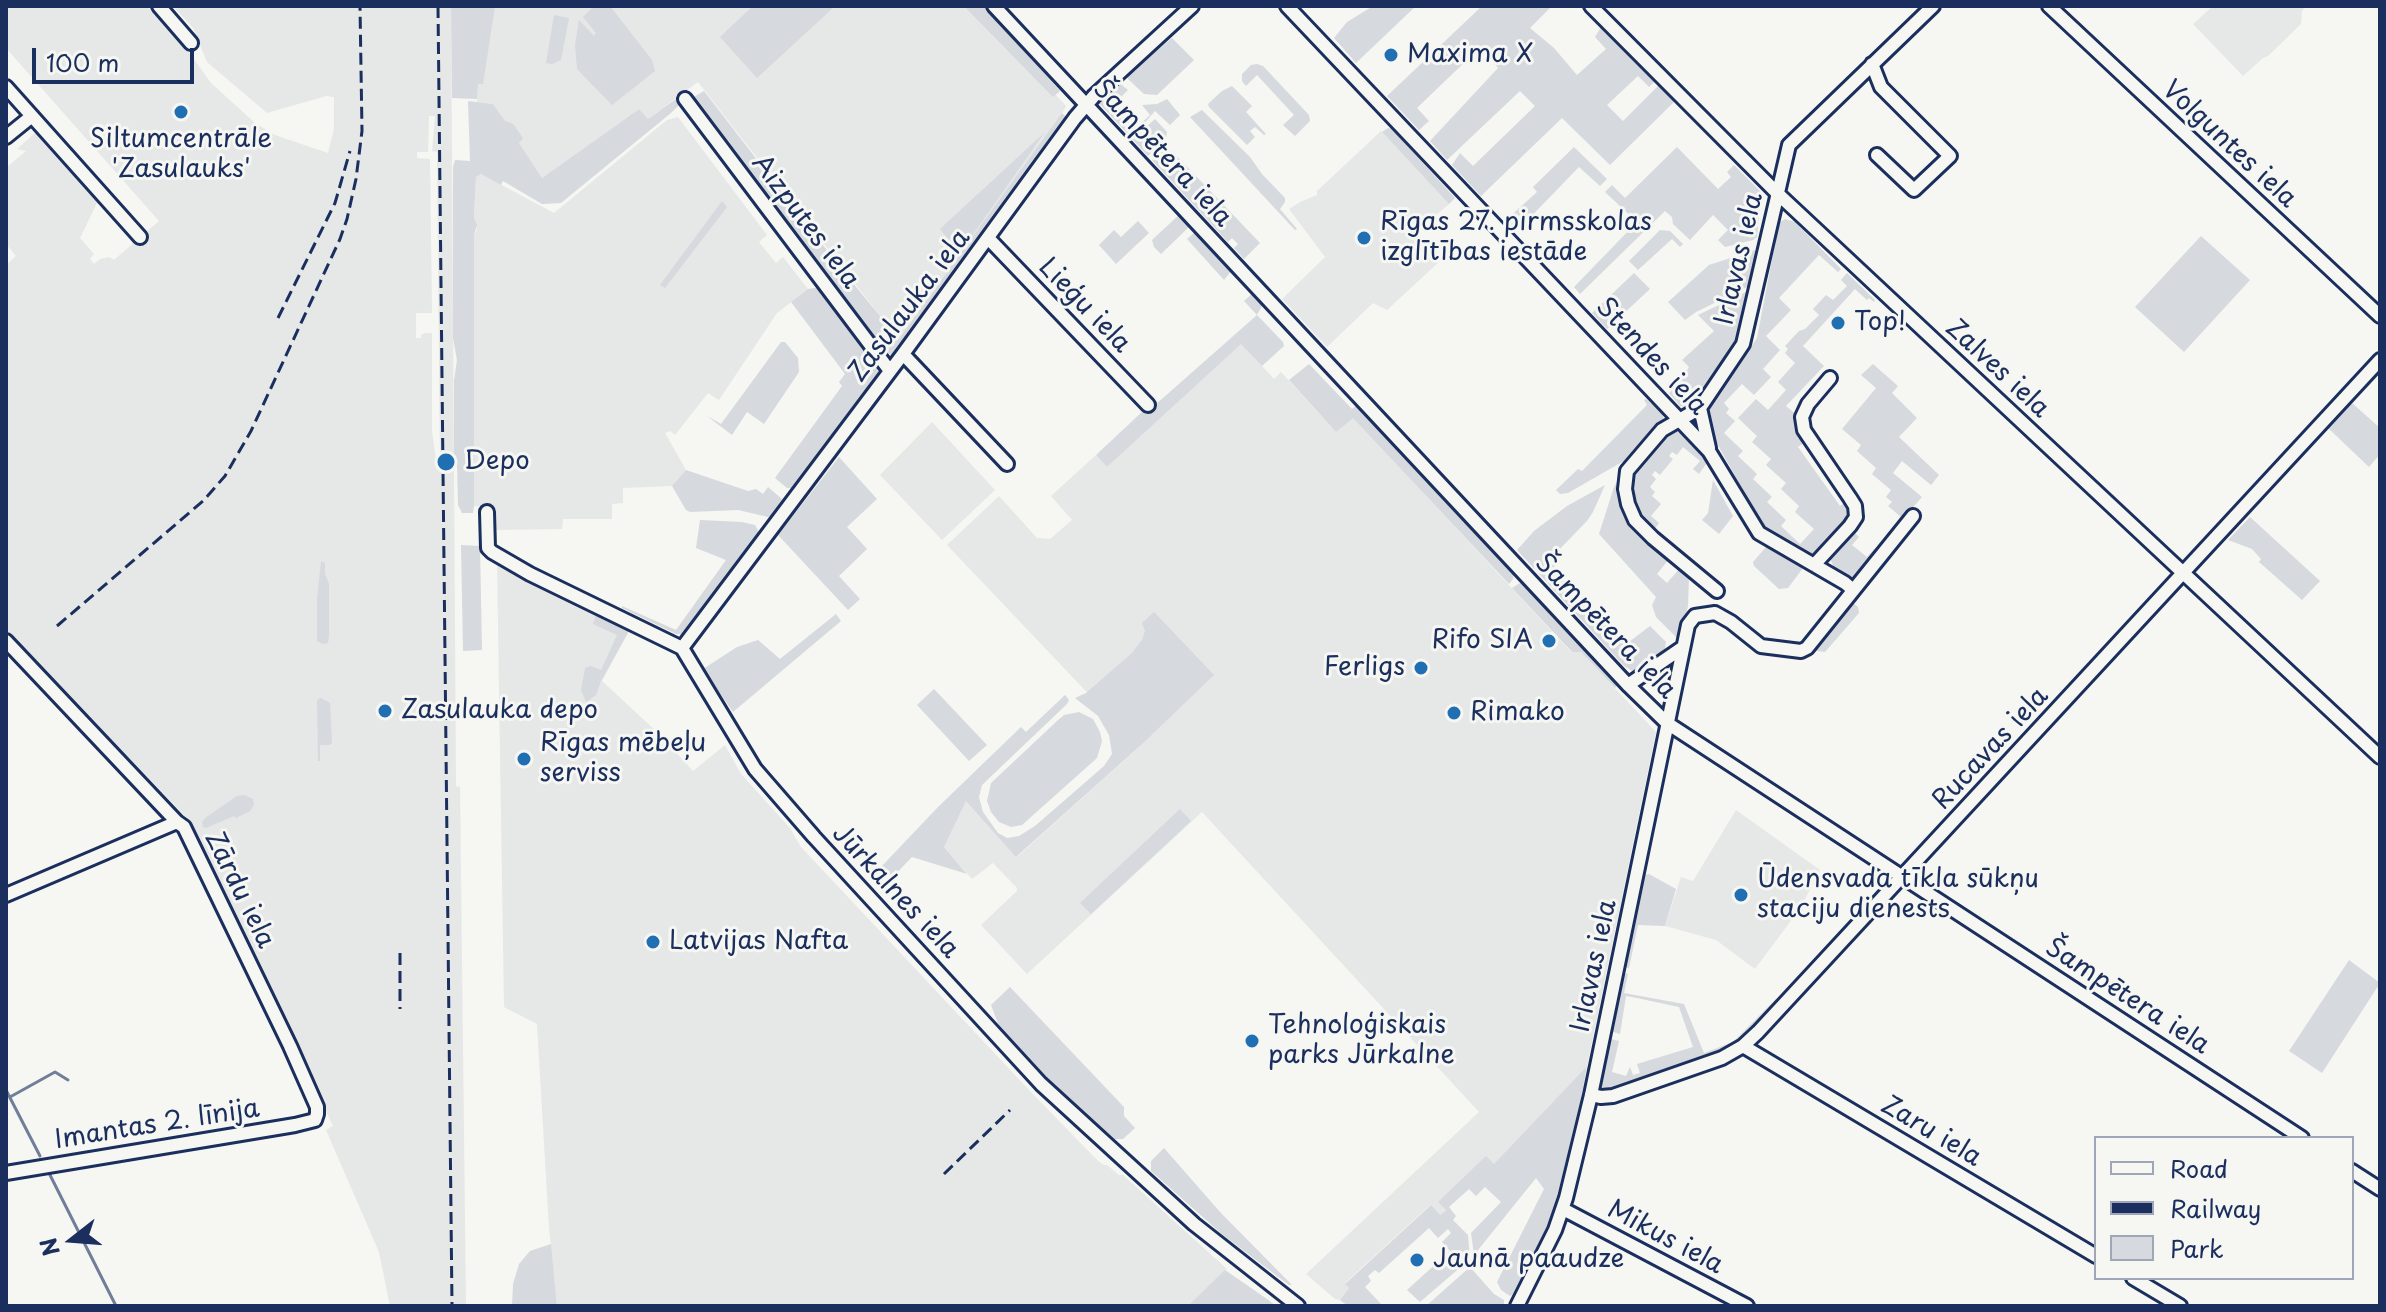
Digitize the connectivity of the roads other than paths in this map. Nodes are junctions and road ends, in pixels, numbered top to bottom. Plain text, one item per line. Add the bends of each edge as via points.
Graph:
1 (159, 6) edge
2 (994, 6) edge
3 (1192, 6) edge
4 (1287, 6) edge
5 (1591, 6) edge
6 (1933, 6) edge
7 (2049, 6) edge
8 (191, 43) dead end
9 (1872, 64) junction
10 (1860, 75) junction
11 (6, 87) edge
12 (1881, 87) junction
13 (685, 99) dead end
14 (1085, 105) junction
15 (32, 116) junction
16 (6, 137) edge
17 (1877, 155) dead end
18 (1777, 193) junction
19 (140, 237) dead end
20 (988, 238) junction
21 (2380, 316) edge
22 (903, 354) junction
23 (2380, 360) edge
24 (890, 371) junction
25 (1830, 378) dead end
26 (1148, 405) dead end
27 (1700, 408) junction
28 (1679, 419) junction
29 (1709, 451) junction
30 (1007, 464) dead end
31 (487, 512) dead end
32 (1913, 516) dead end
33 (1814, 565) junction
34 (2182, 573) junction
35 (1852, 589) junction
36 (1717, 591) dead end
37 (6, 641) edge
38 (682, 648) junction
39 (1682, 648) junction
40 (1628, 685) junction
41 (1667, 723) junction
42 (2380, 757) edge
43 (177, 822) junction
44 (1903, 877) junction
45 (6, 895) edge
46 (1743, 1046) junction
47 (1591, 1095) junction
48 (315, 1120) joint
49 (2299, 1136) edge
50 (2354, 1172) edge
51 (6, 1173) edge
52 (2380, 1189) edge
53 (1563, 1209) junction
54 (2094, 1255) edge
55 (2136, 1280) edge
56 (1298, 1306) edge
57 (1517, 1306) edge
58 (1747, 1306) edge
59 (2180, 1306) edge

1 - 8 street
2 - 14 street, Šampētera iela
3 - 14 street, Zasulauka iela
4 - 28 street, Stendes iela
5 - 18 street, Zalves iela
6 - 9 street, Irlavas iela
7 - 21 street, Volguntes iela
9 - 10 street, Irlavas iela
9 - 12 street
10 - 12 street
10 - 18 street, Irlavas iela via 1789,145
11 - 15 street
12 - 17 street via 1950,156 1914,190
13 - 24 street, Aizputes iela
14 - 20 street, Zasulauka iela
14 - 40 street, Šampētera iela
15 - 16 street
15 - 19 street
18 - 27 street, Irlavas iela via 1745,339
18 - 34 street, Zalves iela
20 - 22 street, Zasulauka iela
20 - 26 street, Lieģu iela
22 - 24 street, Zasulauka iela
22 - 30 street
23 - 34 street, Rucavas iela
24 - 38 street, Zasulauka iela
25 - 33 street via 1808,404 1804,430 1855,506 1856,517
27 - 28 street, Irlavas iela
27 - 29 street
28 - 29 street, Stendes iela
28 - 36 street, Irlavas iela via 1662,430 1627,471 1628,504 1642,528
29 - 33 street, Stendes iela via 1759,533
31 - 38 street via 492,552
32 - 35 street
33 - 35 street, Stendes iela
34 - 42 street, Zalves iela
34 - 44 street, Rucavas iela
35 - 39 street, Irlavas iela via 1801,651 1761,646 1715,613 1695,616
37 - 43 street, Zārdu iela
38 - 56 street, Jūrkalnes iela via 755,769 1041,1084 1194,1224
39 - 40 street
39 - 41 street, Irlavas iela
40 - 41 street, Šampētera iela
41 - 44 street, Šampētera iela
41 - 47 street, Irlavas iela
43 - 45 street
43 - 48 street, Zārdu iela via 290,1046 317,1107
44 - 46 street, Rucavas iela
44 - 49 street, Šampētera iela
46 - 47 street, Rucavas iela via 1613,1096
46 - 54 street, Zaru iela
47 - 53 street, Irlavas iela
48 - 51 street, Imantas 2. līnija
50 - 52 street
53 - 57 street, Irlavas iela
53 - 58 street, Mikus iela
55 - 59 street

